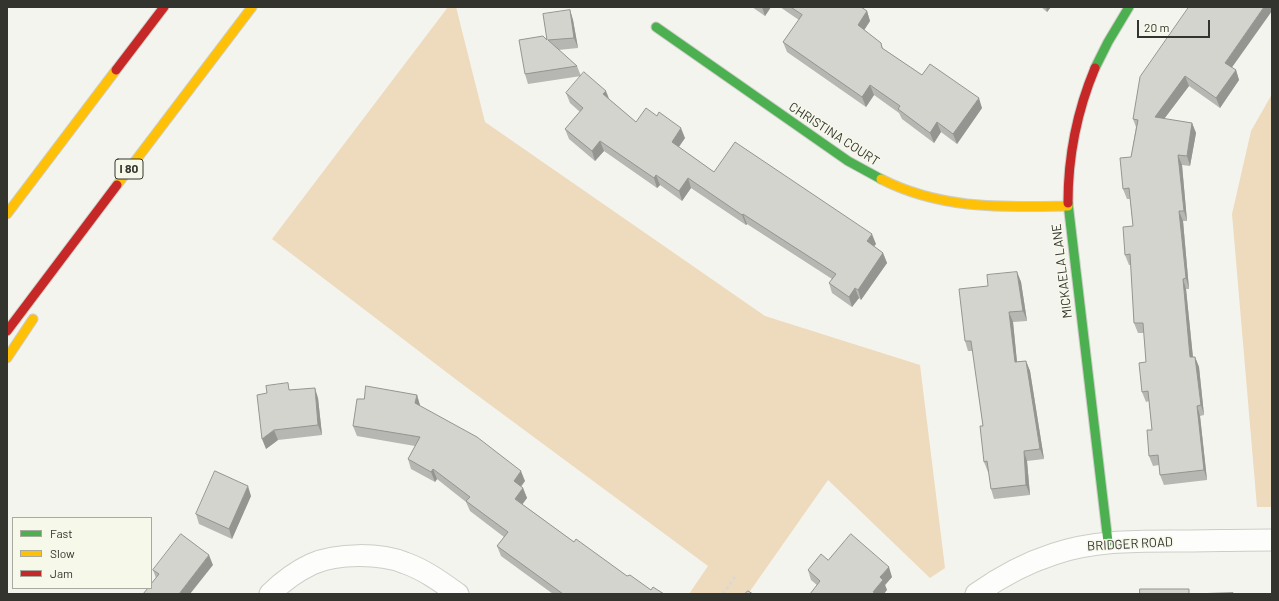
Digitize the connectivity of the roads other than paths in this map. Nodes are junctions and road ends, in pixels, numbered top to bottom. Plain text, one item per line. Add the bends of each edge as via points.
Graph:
1 (164, 7) edge
2 (252, 7) edge
3 (1129, 7) edge
4 (656, 27) dead end
5 (118, 69) junction
6 (178, 104) junction
7 (33, 163) dead end
8 (1068, 206) junction
9 (7, 214) edge
10 (77, 254) dead end
11 (38, 312) dead end
12 (7, 331) edge
13 (7, 358) edge
14 (1272, 540) edge
15 (1108, 542) junction
16 (270, 594) edge
17 (458, 594) edge
18 (976, 594) edge

1 - 5 main road
2 - 6 main road, I 80
3 - 8 main road, MICKAELA LANE via 1111,33 1092,74 1078,117 1070,160
4 - 8 main road, CHRISTINA COURT via 848,161 908,192 950,203 986,207
5 - 7 main road
5 - 9 main road
6 - 10 main road
6 - 12 main road, I 80
8 - 15 main road, MICKAELA LANE
11 - 13 main road
14 - 15 street, BRIDGER ROAD
15 - 18 street, BRIDGER ROAD via 1054,553 1026,564 997,579
16 - 17 street via 281,583 313,564 342,557 374,556 405,563 435,577

